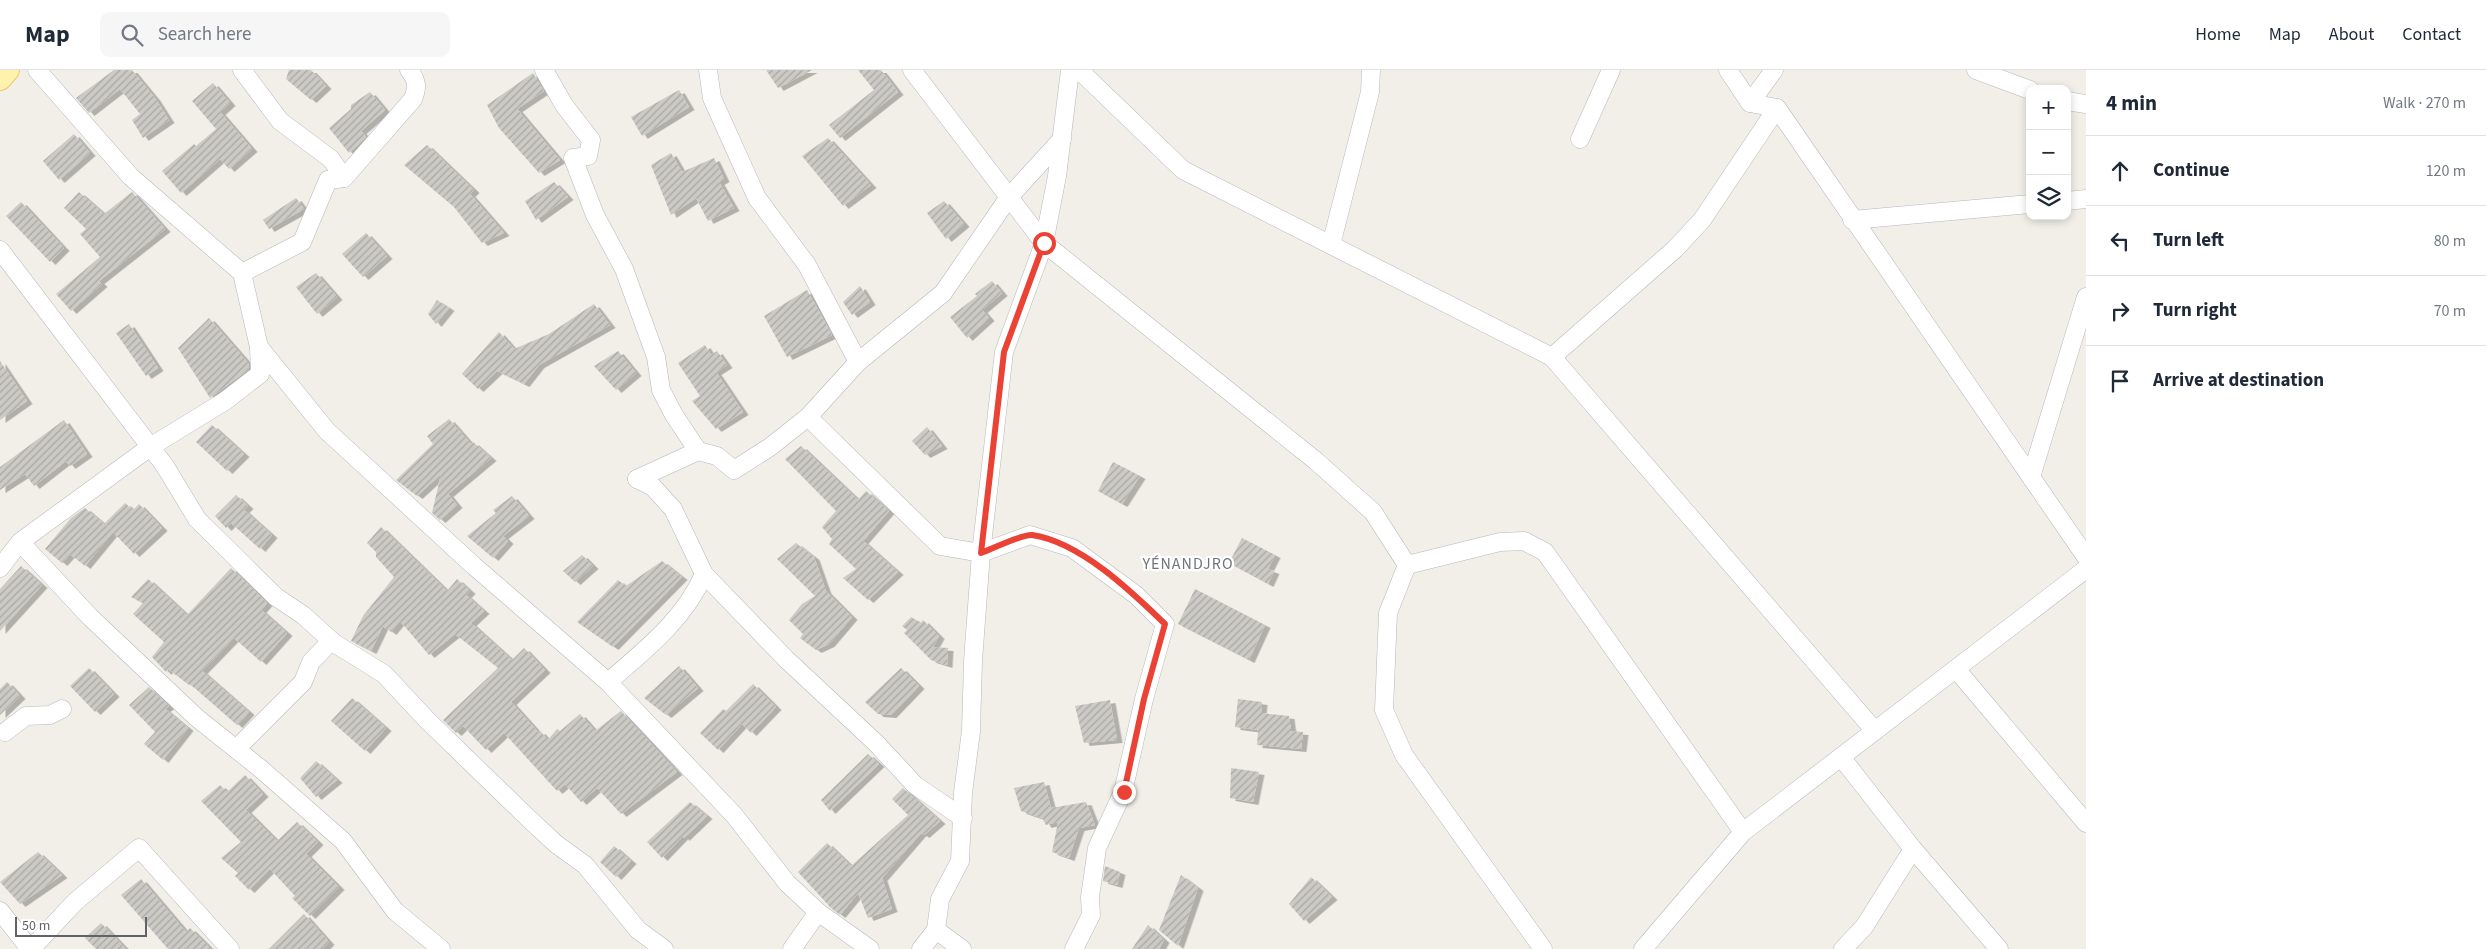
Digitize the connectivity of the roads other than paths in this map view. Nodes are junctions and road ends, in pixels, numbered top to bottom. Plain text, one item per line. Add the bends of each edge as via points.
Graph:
1 (8, 70) edge
2 (37, 70) edge
3 (242, 70) edge
4 (409, 70) edge
5 (544, 70) edge
6 (708, 70) edge
7 (912, 70) edge
8 (1070, 70) edge
9 (1079, 70) edge
10 (1372, 70) edge
11 (1611, 70) edge
12 (1728, 70) edge
13 (1774, 70) edge
14 (1976, 70) edge
15 (0, 79) edge
16 (2026, 89) edge
17 (2071, 102) edge
18 (1750, 103) junction
19 (2086, 104) edge
20 (1777, 108) junction
21 (1062, 139) junction
22 (1580, 139) dead end
23 (344, 178) junction
24 (1009, 197) junction
25 (2086, 200) edge
26 (2071, 201) edge
27 (2026, 204) edge
28 (1852, 220) junction
29 (1044, 243) junction
30 (1331, 244) junction
31 (0, 250) edge
32 (242, 272) junction
33 (2086, 297) edge
34 (259, 347) junction
35 (1552, 358) junction
36 (858, 362) junction
37 (808, 417) junction
38 (150, 447) junction
39 (698, 451) junction
40 (2031, 477) junction
41 (20, 542) junction
42 (981, 553) junction
43 (2086, 557) edge
44 (1407, 564) junction
45 (0, 568) edge
46 (2086, 569) edge
47 (704, 574) junction
48 (331, 641) junction
49 (1956, 669) junction
50 (608, 682) junction
51 (62, 709) dead end
52 (1875, 731) junction
53 (2, 735) edge
54 (236, 749) junction
55 (1841, 757) junction
56 (963, 818) junction
57 (2086, 823) edge
58 (1743, 832) junction
59 (1913, 849) junction
60 (0, 911) edge
61 (818, 912) junction
62 (936, 930) junction
63 (31, 949) edge
64 (230, 949) edge
65 (441, 949) edge
66 (664, 949) edge
67 (792, 949) edge
68 (868, 949) edge
69 (921, 949) edge
70 (962, 949) edge
71 (1074, 949) edge
72 (1543, 949) edge
73 (1643, 949) edge
74 (1843, 949) edge
75 (1999, 949) edge

1 - 15 main road
2 - 32 street via 131,177
3 - 23 street via 280,121 331,159
4 - 23 street via 416,78 417,89 413,99
5 - 39 street via 564,105 591,140 588,156 573,158 595,215 624,268 656,357 661,390
6 - 36 street via 712,98 758,198 807,265
7 - 24 street
8 - 21 street
9 - 30 street via 1183,170
10 - 30 street via 1370,92
11 - 22 street
12 - 18 street
13 - 18 street
14 - 16 street
17 - 19 street
18 - 20 street
20 - 28 street
20 - 35 street via 1702,220 1675,249
21 - 24 street
21 - 29 street
23 - 32 street via 328,180 302,242
24 - 29 street
24 - 36 street via 943,293
25 - 26 street
27 - 28 street
28 - 40 street
29 - 42 street via 1004,352
29 - 44 street via 1316,461 1373,512
30 - 35 street
31 - 38 street
32 - 34 street
33 - 40 street
34 - 38 street via 260,374
34 - 50 street via 327,432
35 - 52 street
36 - 37 street
37 - 39 street via 734,470 717,456
37 - 42 street via 940,546
38 - 41 street
38 - 48 street via 197,519 276,597 303,615
39 - 47 street via 637,480 653,487 673,509
40 - 43 street
41 - 45 street
41 - 54 street via 90,617 197,718
42 - 56 street
42 - 71 street via 1030,535 1072,548 1136,595 1165,624 1144,699 1124,792 1097,848 1090,897 1091,915
44 - 58 street via 1500,542 1524,541 1545,552
44 - 72 street via 1388,613 1384,710 1404,755
46 - 49 street
47 - 50 street via 696,594 655,642
47 - 56 street via 915,785
48 - 54 street via 311,662 303,682
48 - 66 street via 384,674 527,817 585,865 638,930
49 - 52 street
49 - 57 street
50 - 61 street via 734,815 787,883
51 - 53 street via 50,715 26,716
52 - 55 street
54 - 65 street via 343,841 395,911
55 - 58 street
55 - 59 street
56 - 62 street via 960,861 940,899
58 - 73 street
59 - 74 street via 1864,927
59 - 75 street
60 - 63 street
61 - 67 street
61 - 68 street
62 - 69 street
62 - 70 street
63 - 64 street via 76,902 140,848

